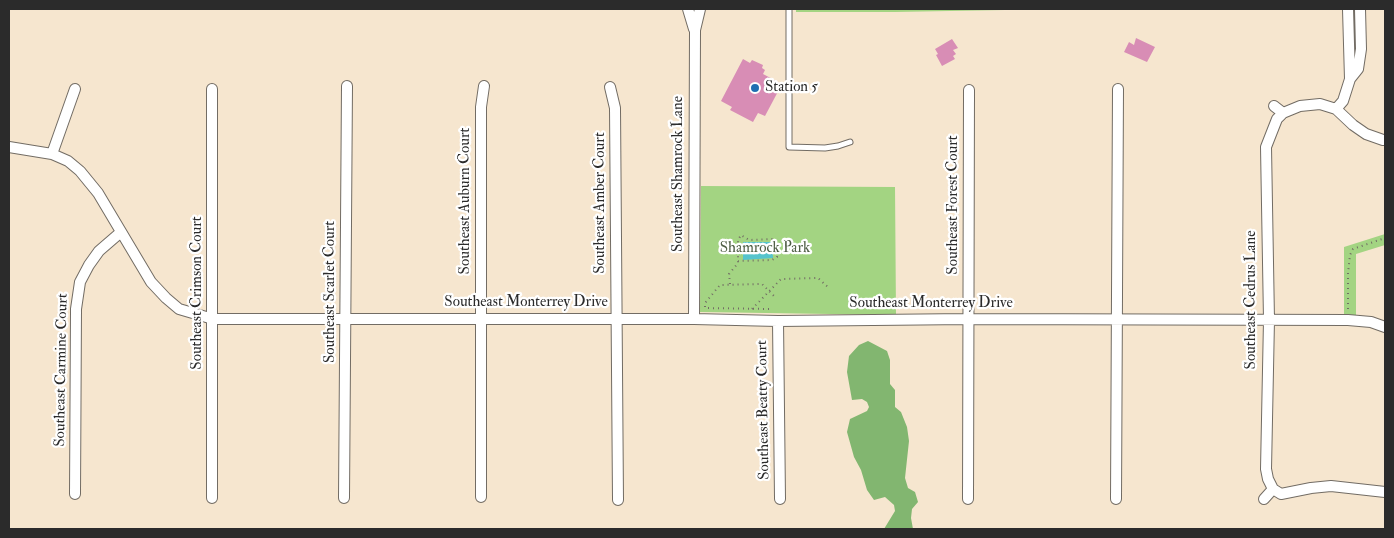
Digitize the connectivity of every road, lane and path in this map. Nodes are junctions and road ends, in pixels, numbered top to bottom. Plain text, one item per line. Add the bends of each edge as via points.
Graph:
1 (688, 9) edge
2 (700, 9) edge
3 (788, 9) edge
4 (1348, 9) edge
5 (1360, 9) edge
6 (695, 30) junction
7 (1350, 79) junction
8 (347, 86) dead end
9 (484, 86) dead end
10 (610, 87) dead end
11 (75, 89) dead end
12 (212, 89) dead end
13 (1118, 89) dead end
14 (969, 90) dead end
15 (1274, 106) dead end
16 (1336, 109) junction
17 (1283, 113) junction
18 (1383, 140) dead end
19 (850, 142) dead end
20 (11, 149) edge
21 (52, 154) junction
22 (121, 232) junction
23 (1385, 238) edge
24 (738, 262) junction
25 (730, 284) junction
26 (830, 289) dead end
27 (769, 291) junction
28 (775, 297) dead end
29 (752, 309) junction
30 (769, 309) dead end
31 (346, 318) junction
32 (481, 318) junction
33 (617, 318) junction
34 (694, 318) junction
35 (213, 319) junction
36 (968, 319) junction
37 (1116, 319) junction
38 (1269, 320) junction
39 (1348, 320) junction
40 (778, 321) junction
41 (1385, 327) edge
42 (1273, 489) junction
43 (1385, 492) edge
44 (75, 494) dead end
45 (481, 497) dead end
46 (212, 498) dead end
47 (344, 498) dead end
48 (780, 499) dead end
49 (968, 499) dead end
50 (1116, 499) dead end
51 (1264, 499) dead end
52 (618, 500) dead end

1 - 6 street, Southeast Shamrock Lane
2 - 6 street, Southeast Shamrock Lane
3 - 19 lane via 789,147 826,148
4 - 7 street
5 - 7 street via 1360,56 1358,69
6 - 34 street, Southeast Shamrock Lane
7 - 16 street via 1343,101
8 - 31 street, Southeast Scarlet Court
9 - 32 street, Southeast Auburn Court via 481,107
10 - 33 street, Southeast Amber Court via 615,108
11 - 21 street
12 - 35 street, Southeast Crimson Court
13 - 37 street
14 - 36 street, Southeast Forest Court
15 - 17 street
16 - 17 street via 1320,104 1300,106
16 - 18 street via 1366,134
17 - 38 street, Southeast Cedrus Lane via 1277,119 1266,147
20 - 21 street, Southeast Monterrey Drive
21 - 22 street, Southeast Monterrey Drive via 80,171 98,193
22 - 35 street, Southeast Monterrey Drive via 151,282 166,298 179,309
22 - 44 street, Southeast Carmine Court via 99,251 80,282 76,309
23 - 39 path via 1353,249 1350,255
24 - 24 path via 741,235 749,240 773,239 776,242 777,257 772,260
24 - 25 path via 729,274
25 - 27 path via 762,284
25 - 29 path via 720,285 705,303 705,308
26 - 27 path via 818,278 781,279
27 - 28 path
27 - 29 path
29 - 30 path
31 - 32 street, Southeast Monterrey Drive
31 - 35 street, Southeast Monterrey Drive
31 - 47 street, Southeast Scarlet Court
32 - 33 street, Southeast Monterrey Drive
32 - 45 street, Southeast Auburn Court
33 - 34 street, Southeast Monterrey Drive
33 - 52 street, Southeast Amber Court
34 - 40 street, Southeast Monterrey Drive
35 - 46 street, Southeast Crimson Court
36 - 37 street, Southeast Monterrey Drive
36 - 40 street, Southeast Monterrey Drive
36 - 49 street, Southeast Forest Court
37 - 38 street, Southeast Monterrey Drive
37 - 50 street
38 - 39 street, Southeast Monterrey Drive
38 - 42 street, Southeast Cedrus Lane via 1266,469
39 - 41 street, Southeast Monterrey Drive
40 - 48 street, Southeast Beatty Court
42 - 43 street via 1282,494 1331,486
42 - 51 street

